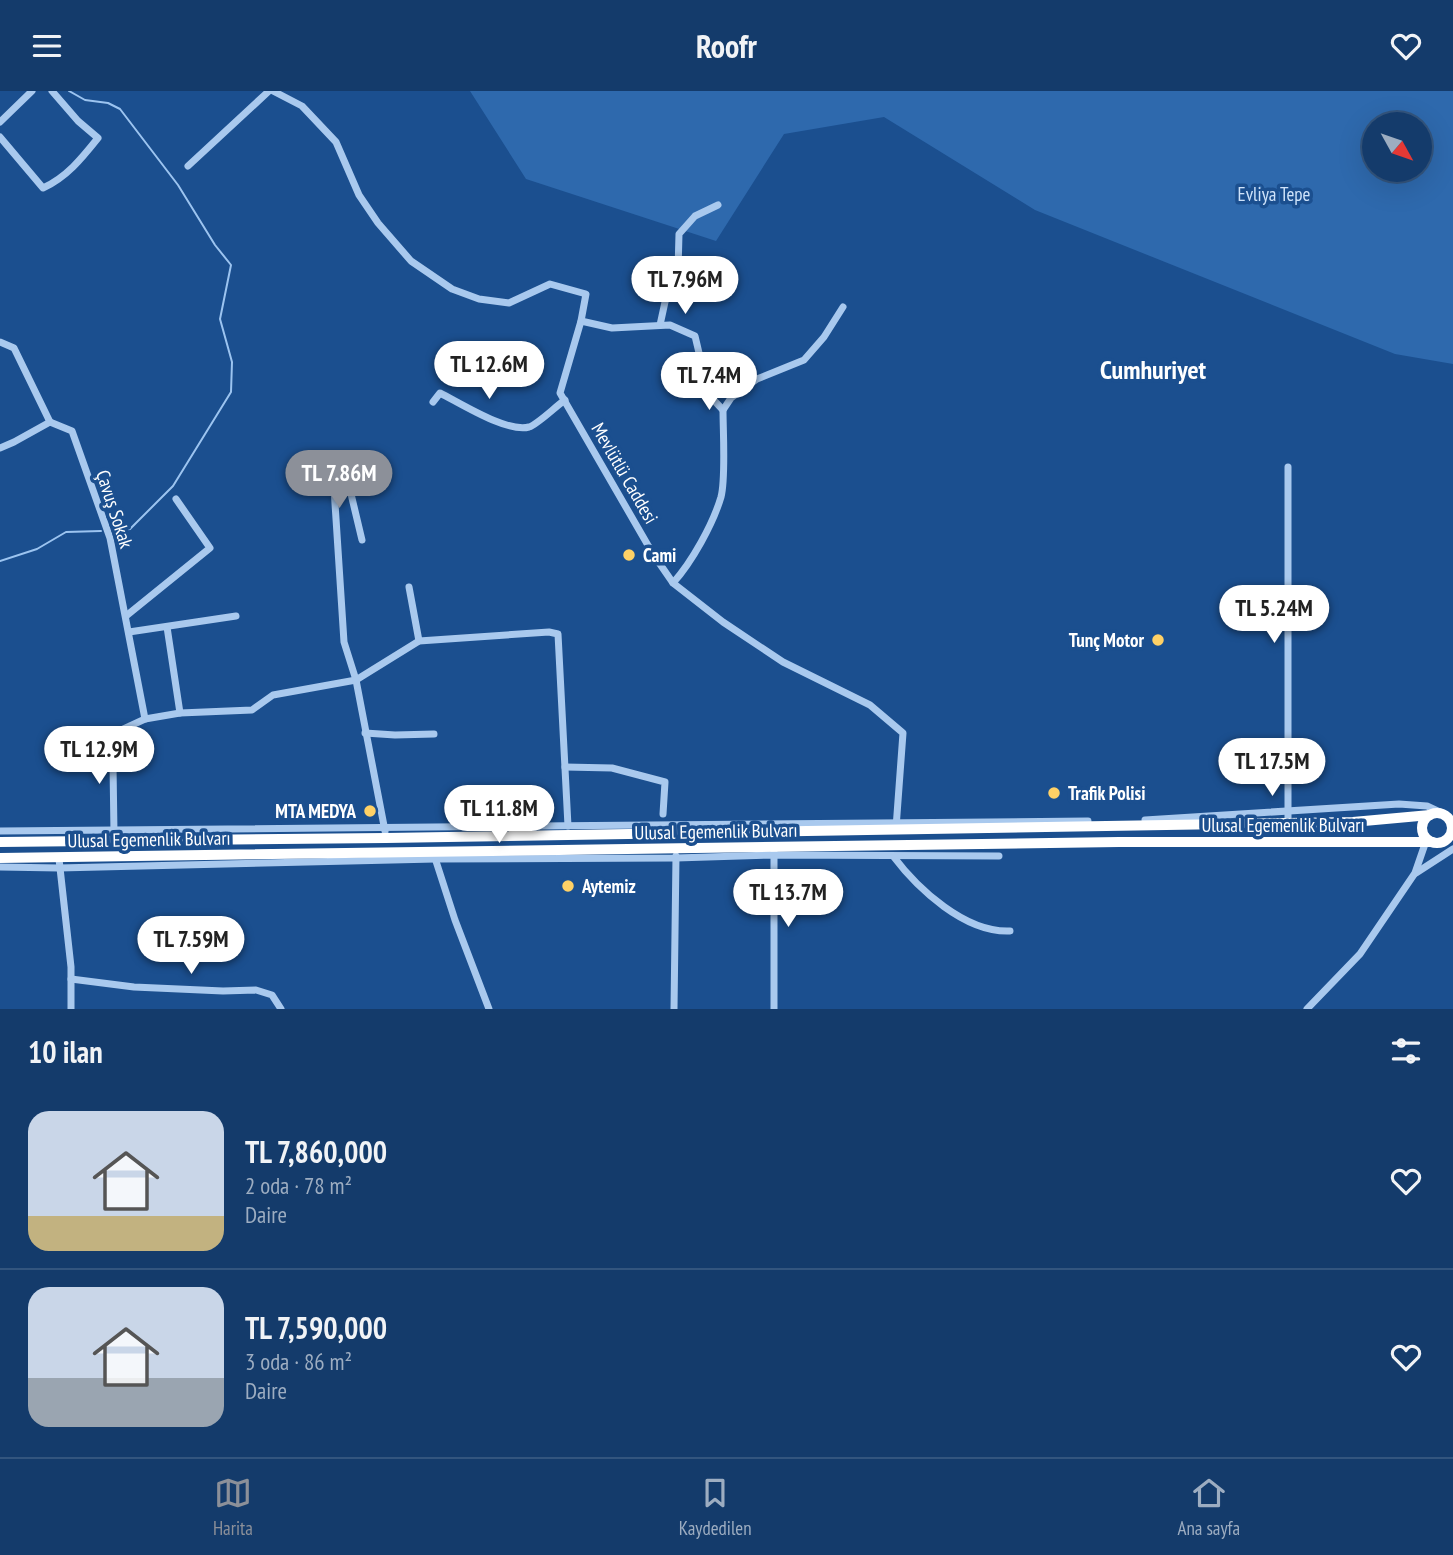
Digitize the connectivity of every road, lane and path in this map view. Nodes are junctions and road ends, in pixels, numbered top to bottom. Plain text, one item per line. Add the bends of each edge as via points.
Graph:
1 (16, 91) edge
2 (52, 91) edge
3 (271, 91) edge
4 (29, 94) edge
5 (0, 122) edge
6 (0, 138) edge
7 (188, 166) dead end
8 (718, 205) dead end
9 (843, 307) dead end
10 (581, 321) junction
11 (660, 325) junction
12 (0, 342) edge
13 (565, 400) junction
14 (433, 402) dead end
15 (723, 410) junction
16 (50, 422) junction
17 (0, 448) edge
18 (1287, 467) dead end
19 (176, 499) dead end
20 (362, 540) dead end
21 (673, 583) junction
22 (410, 587) dead end
23 (126, 616) junction
24 (236, 616) dead end
25 (167, 627) junction
26 (129, 632) junction
27 (419, 641) junction
28 (356, 680) junction
29 (180, 713) junction
30 (145, 719) junction
31 (117, 732) junction
32 (365, 733) junction
33 (434, 734) dead end
34 (62, 748) dead end
35 (565, 767) junction
36 (1288, 810) junction
37 (663, 814) dead end
38 (1449, 814) edge
39 (1430, 815) junction
40 (1134, 823) junction
41 (1289, 823) junction
42 (568, 826) junction
43 (896, 826) junction
44 (0, 831) edge
45 (385, 833) junction
46 (114, 835) junction
47 (1435, 841) edge
48 (0, 842) edge
49 (1453, 849) edge
50 (774, 851) junction
51 (676, 853) junction
52 (386, 854) junction
53 (434, 856) junction
54 (893, 856) junction
55 (999, 856) dead end
56 (0, 858) edge
57 (59, 863) junction
58 (0, 867) edge
59 (1415, 873) junction
60 (1010, 930) dead end
61 (71, 979) junction
62 (71, 1009) edge
63 (281, 1009) edge
64 (489, 1009) edge
65 (674, 1009) edge
66 (774, 1009) edge
67 (1307, 1009) edge

1 - 4 street
2 - 6 street via 99,138 78,163 43,188
3 - 7 street
3 - 10 street via 302,106 336,142 359,195 411,261 452,289 479,299 509,303 550,284 586,294
4 - 5 street
8 - 11 street via 695,216 679,234 678,271
9 - 15 street via 804,361 757,379
10 - 11 street via 612,328
10 - 13 street via 561,393
11 - 15 street via 695,336 709,395
12 - 16 street, Çavuş Sokak via 14,348
13 - 14 street via 530,427 493,419 440,393
13 - 21 street, Mevlütlü Caddesi
15 - 21 street via 721,496 702,540
16 - 17 street
16 - 23 street, Çavuş Sokak via 72,431 110,538
18 - 36 street
19 - 23 street via 210,548
20 - 28 street via 346,473 334,488 344,642
21 - 43 street, Mevlütlü Caddesi via 783,662 870,705 903,733
22 - 27 street
23 - 26 street, Çavuş Sokak
24 - 25 street
25 - 26 street
25 - 29 street
26 - 30 street, Çavuş Sokak
27 - 28 street
27 - 35 street via 558,635
28 - 29 street via 273,695 252,710
28 - 32 street
29 - 30 street
30 - 31 street
31 - 34 street
31 - 46 street
32 - 33 street
32 - 45 street
35 - 37 street via 612,768 666,782
35 - 42 street
36 - 38 street via 1416,804
36 - 40 street
36 - 41 street
38 - 39 highway, Ulusal Egemenlik Bulvarı
38 - 47 highway via 1452,831
39 - 41 highway, Ulusal Egemenlik Bulvarı
39 - 47 highway via 1422,826
40 - 41 highway, Ulusal Egemenlik Bulvarı
40 - 43 highway, Ulusal Egemenlik Bulvarı
42 - 43 street
42 - 45 street
43 - 45 highway, Ulusal Egemenlik Bulvarı
44 - 46 street
45 - 46 highway, Ulusal Egemenlik Bulvarı
45 - 52 highway
46 - 48 highway, Ulusal Egemenlik Bulvarı
47 - 50 highway, Ulusal Egemenlik Bulvarı via 1119,842
47 - 59 street
49 - 59 street
50 - 51 highway, Ulusal Egemenlik Bulvarı
50 - 54 street
50 - 66 street
51 - 53 highway, Ulusal Egemenlik Bulvarı
51 - 65 street
52 - 53 highway, Ulusal Egemenlik Bulvarı
52 - 57 highway, Ulusal Egemenlik Bulvarı
53 - 57 street
53 - 64 street
54 - 55 street
54 - 60 street via 915,884 962,917 980,926
56 - 57 highway, Ulusal Egemenlik Bulvarı
57 - 58 street
57 - 61 street
59 - 67 street via 1360,954
61 - 62 street
61 - 63 street via 134,987 256,990 272,995

